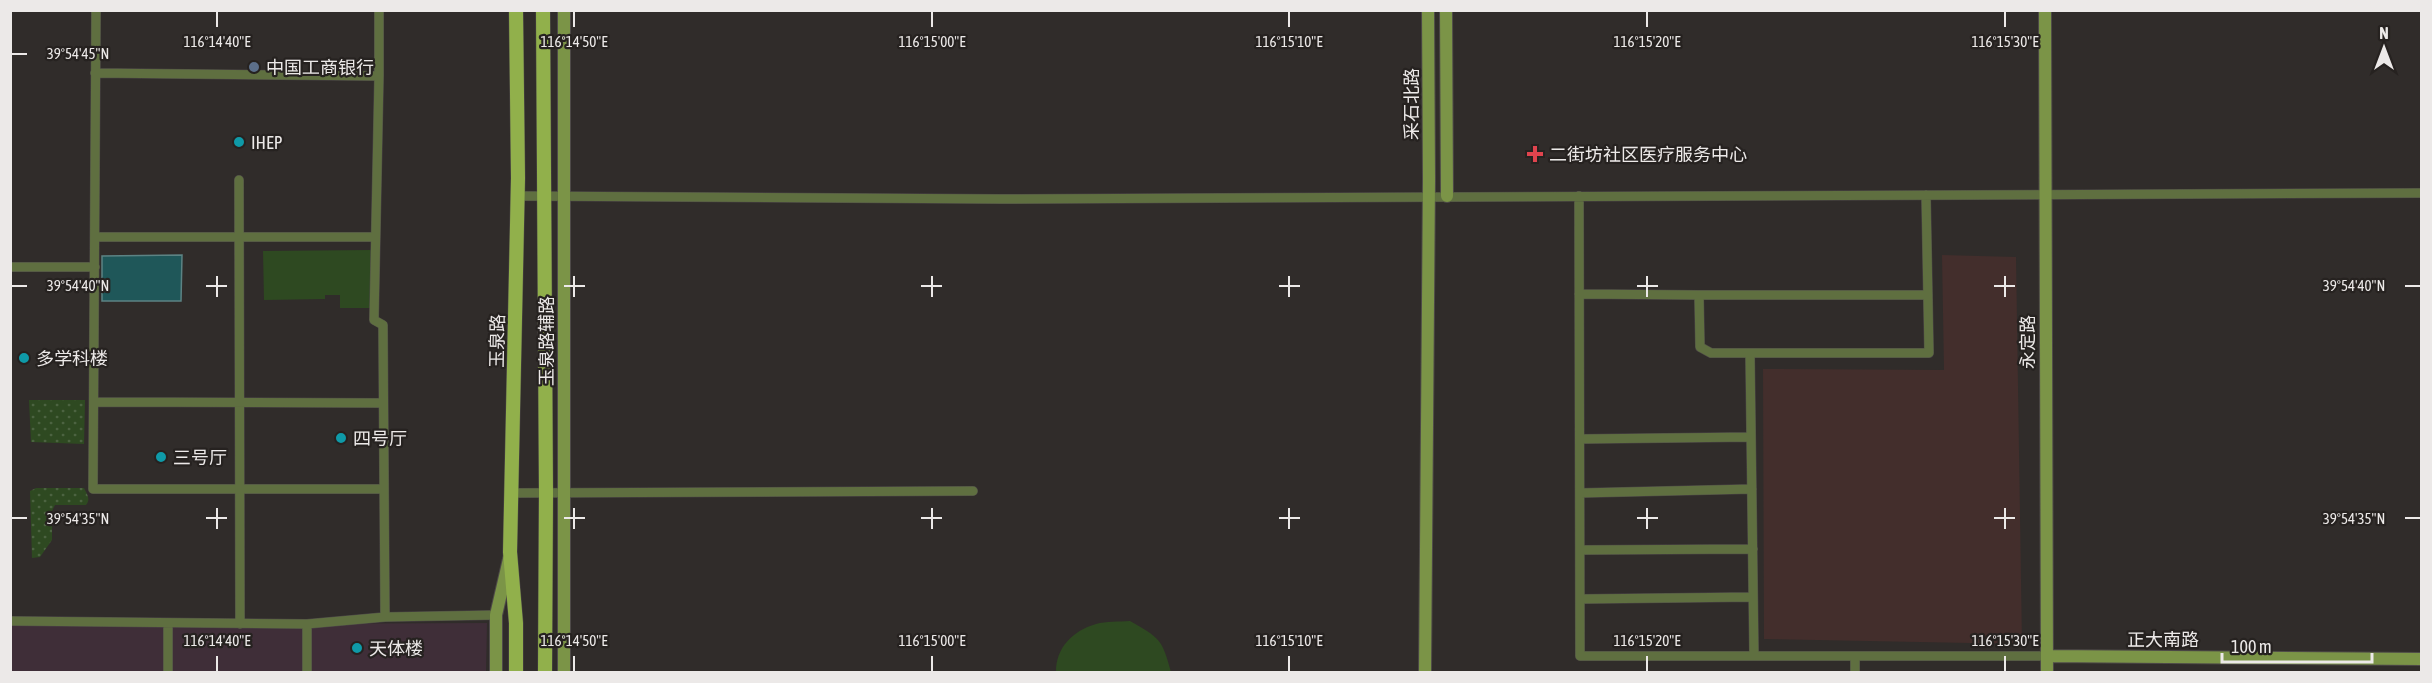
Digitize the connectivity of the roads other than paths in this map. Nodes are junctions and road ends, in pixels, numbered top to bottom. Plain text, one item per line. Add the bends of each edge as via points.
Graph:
1 (96, 10) edge
2 (379, 10) edge
3 (543, 10) edge
4 (564, 10) edge
5 (1428, 10) edge
6 (1446, 10) edge
7 (2045, 10) edge
8 (514, 14) edge
9 (95, 73) junction
10 (379, 76) junction
11 (542, 159) junction
12 (518, 160) junction
13 (238, 180) dead end
14 (2421, 193) edge
15 (2044, 194) junction
16 (543, 195) junction
17 (1926, 195) junction
18 (518, 196) junction
19 (564, 196) junction
20 (1428, 196) junction
21 (1447, 196) junction
22 (1579, 196) junction
23 (96, 237) junction
24 (239, 237) junction
25 (375, 237) junction
26 (10, 267) edge
27 (95, 267) junction
28 (1579, 294) junction
29 (1700, 295) junction
30 (1928, 295) junction
31 (1750, 354) junction
32 (94, 402) junction
33 (239, 403) junction
34 (383, 404) junction
35 (1751, 437) junction
36 (1580, 439) junction
37 (239, 489) junction
38 (383, 489) junction
39 (1752, 489) junction
40 (973, 491) dead end
41 (512, 493) junction
42 (546, 493) junction
43 (1580, 493) junction
44 (564, 494) junction
45 (1753, 549) junction
46 (1580, 550) junction
47 (510, 552) junction
48 (1753, 597) junction
49 (1581, 599) junction
50 (496, 615) junction
51 (385, 617) junction
52 (10, 621) edge
53 (168, 624) junction
54 (240, 624) junction
55 (307, 624) junction
56 (1754, 656) junction
57 (1855, 656) junction
58 (2048, 656) junction
59 (2421, 659) edge
60 (168, 672) edge
61 (307, 672) edge
62 (496, 672) edge
63 (516, 672) edge
64 (544, 672) edge
65 (564, 672) edge
66 (1425, 672) edge
67 (1855, 672) edge
68 (2047, 672) edge

1 - 9 street
2 - 10 street
3 - 11 main road
4 - 19 street, 玉泉路辅路
5 - 20 street, 采石北路
6 - 21 street, 采石北路
7 - 15 street, 永定路
8 - 12 main road, 玉泉路
9 - 10 street
9 - 23 street
10 - 25 street
11 - 12 main road via 528,168
11 - 16 main road
12 - 18 main road, 玉泉路
13 - 24 street
14 - 15 street
15 - 17 street
15 - 58 street, 永定路
16 - 18 street
16 - 19 street
16 - 42 main road
17 - 22 street
17 - 30 street
18 - 41 main road, 玉泉路
19 - 20 street
19 - 44 street, 玉泉路辅路
20 - 21 street
20 - 66 street, 采石北路
21 - 22 street
22 - 28 street
23 - 24 street
23 - 27 street
24 - 25 street
24 - 33 street
25 - 34 street via 374,320 383,325
26 - 27 street
27 - 32 street
28 - 29 street
28 - 36 street
29 - 30 street
29 - 31 street via 1700,347 1711,354
30 - 31 street via 1929,353
31 - 35 street
32 - 33 street
32 - 37 street via 93,489
33 - 34 street
33 - 37 street
34 - 38 street
35 - 36 street
35 - 39 street
36 - 43 street
37 - 38 street
37 - 54 street
38 - 51 street
39 - 43 street
39 - 45 street
40 - 44 street
41 - 42 street
41 - 47 main road, 玉泉路
42 - 44 street
42 - 64 main road
43 - 46 street
44 - 65 street, 玉泉路辅路
45 - 46 street
45 - 48 street
46 - 49 street
47 - 50 street
47 - 63 main road, 玉泉路
48 - 49 street
48 - 56 street
49 - 56 street via 1580,656
50 - 51 street
50 - 62 street
51 - 55 street
52 - 53 street
53 - 54 street
53 - 60 street
54 - 55 street
55 - 61 street
56 - 57 street
57 - 58 street
57 - 67 street
58 - 59 street, 正大南路
58 - 68 street, 永定路

